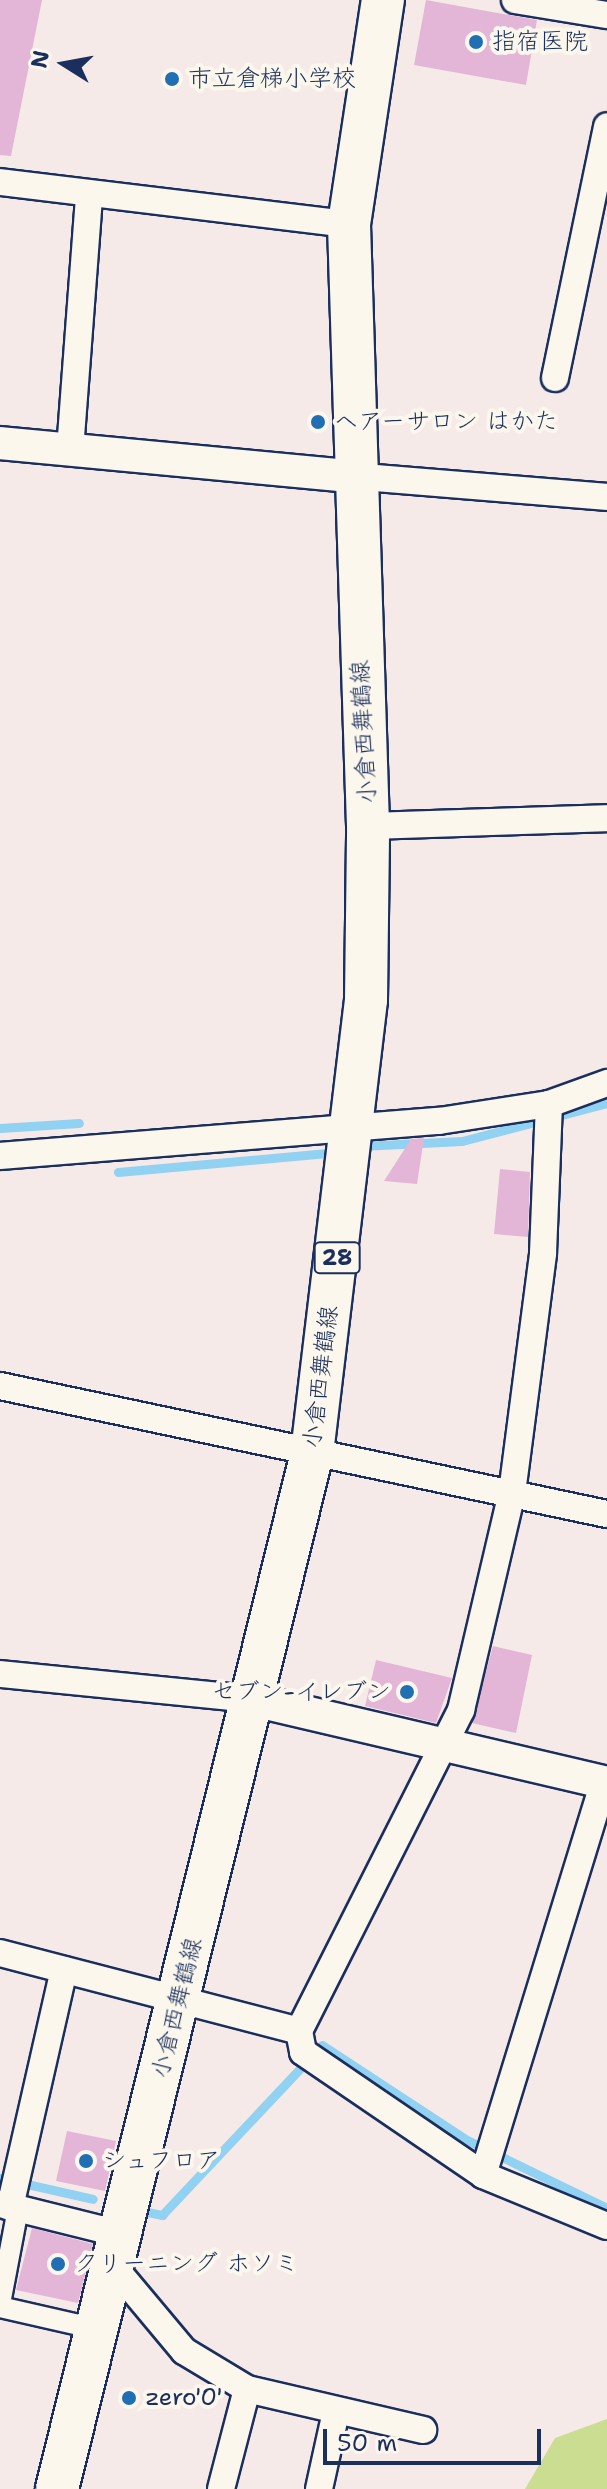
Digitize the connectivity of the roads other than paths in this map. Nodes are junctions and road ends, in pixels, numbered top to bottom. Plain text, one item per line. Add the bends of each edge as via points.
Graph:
1 (383, 0) edge
2 (515, 0) edge
3 (607, 15) edge
4 (607, 126) edge
5 (0, 182) edge
6 (89, 195) junction
7 (349, 224) junction
8 (555, 378) dead end
9 (0, 443) edge
10 (70, 450) junction
11 (352, 476) junction
12 (607, 497) edge
13 (607, 818) edge
14 (368, 826) junction
15 (607, 1083) edge
16 (550, 1109) junction
17 (353, 1131) junction
18 (0, 1156) edge
19 (0, 1386) edge
20 (312, 1453) junction
21 (512, 1493) junction
22 (607, 1514) edge
23 (0, 1674) edge
24 (249, 1699) junction
25 (446, 1749) junction
26 (605, 1782) edge
27 (0, 1953) edge
28 (64, 1970) junction
29 (179, 2001) junction
30 (301, 2042) junction
31 (488, 2158) junction
32 (11, 2197) edge
33 (607, 2226) edge
34 (117, 2250) junction
35 (0, 2306) edge
36 (97, 2329) junction
37 (247, 2389) junction
38 (336, 2412) junction
39 (423, 2430) dead end
40 (57, 2489) edge
41 (221, 2489) edge
42 (319, 2489) edge

1 - 7 main road, 小倉西舞鶴線 / 28
2 - 3 street
4 - 8 street
5 - 6 street
6 - 7 street
6 - 10 street
7 - 11 main road, 小倉西舞鶴線 / 28
9 - 10 street
10 - 11 street
11 - 12 street
11 - 14 main road, 小倉西舞鶴線 / 28
13 - 14 street
14 - 17 main road, 小倉西舞鶴線 / 28 via 366,1000
15 - 16 street
16 - 17 street
16 - 21 street via 551,1149
17 - 18 street
17 - 20 main road, 小倉西舞鶴線 / 28
19 - 20 street
20 - 21 street
20 - 24 main road, 小倉西舞鶴線 / 28
21 - 22 street
21 - 25 street
23 - 24 street
24 - 25 street
24 - 29 main road, 小倉西舞鶴線 / 28
25 - 26 street
25 - 30 street
26 - 31 street
27 - 28 street
28 - 29 street
28 - 32 street
29 - 30 street
29 - 34 main road, 小倉西舞鶴線 / 28
30 - 31 street via 328,2071
31 - 33 street
32 - 34 street
32 - 35 street
34 - 36 main road, 小倉西舞鶴線 / 28
34 - 37 street via 184,2351
35 - 36 street
36 - 40 main road, 小倉西舞鶴線 / 28
37 - 38 street
37 - 41 street
38 - 39 street
38 - 42 street

